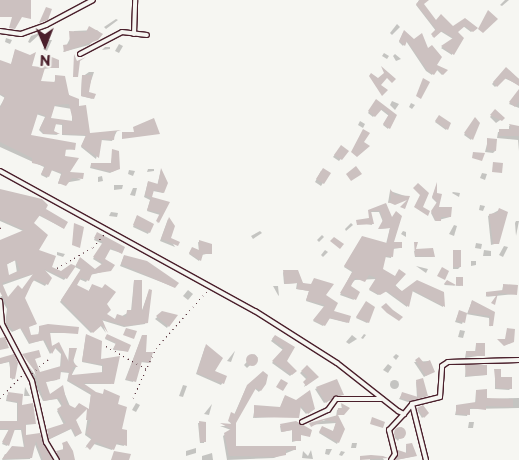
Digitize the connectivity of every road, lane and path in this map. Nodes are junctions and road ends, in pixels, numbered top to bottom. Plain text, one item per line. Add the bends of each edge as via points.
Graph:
1 (93, 0) edge
2 (135, 0) edge
3 (0, 31) edge
4 (134, 34) junction
5 (147, 35) dead end
6 (80, 54) dead end
7 (0, 171) edge
8 (107, 230) junction
9 (57, 268) dead end
10 (210, 286) junction
11 (0, 301) edge
12 (106, 346) dead end
13 (50, 358) dead end
14 (519, 360) edge
15 (149, 370) junction
16 (27, 373) junction
17 (0, 398) edge
18 (133, 398) dead end
19 (382, 399) junction
20 (412, 404) junction
21 (404, 414) junction
22 (302, 422) dead end
23 (56, 460) edge
24 (391, 460) edge
25 (426, 460) edge

1 - 3 street via 21,34
2 - 4 street
4 - 5 street
4 - 6 street via 122,32
7 - 8 street
8 - 9 path via 93,247
8 - 10 street
10 - 15 path via 168,331
10 - 19 street via 314,348
11 - 16 street via 2,324
12 - 15 path
13 - 16 path
14 - 20 street via 448,362 442,366 440,397
15 - 18 path
16 - 17 path
16 - 23 street via 46,442
19 - 21 street
19 - 22 street via 336,399 328,410
20 - 21 street
20 - 25 street
21 - 24 street via 389,430 395,454

